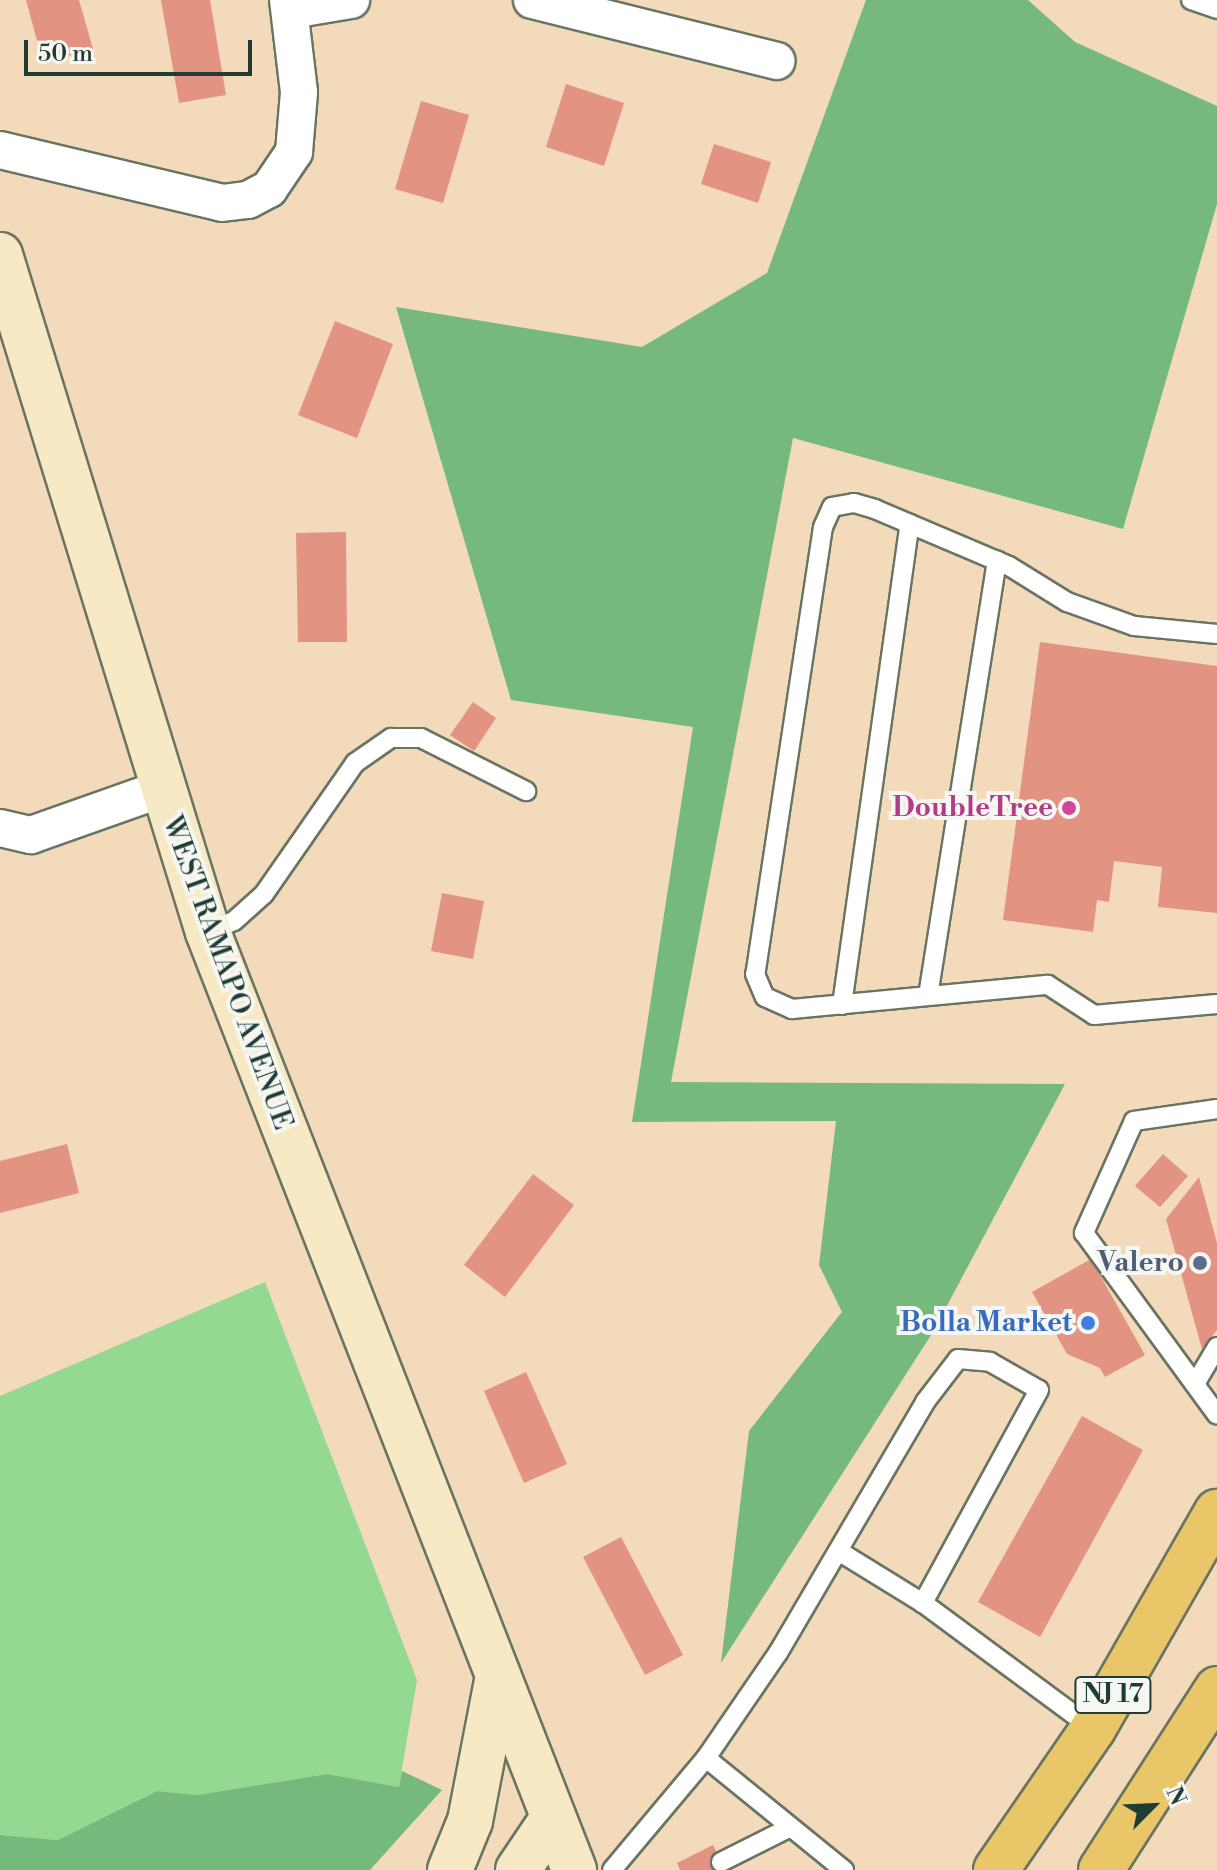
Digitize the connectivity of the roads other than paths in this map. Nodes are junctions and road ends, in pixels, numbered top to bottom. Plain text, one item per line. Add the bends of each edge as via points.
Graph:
1 (351, 0) edge
2 (532, 0) edge
3 (1191, 0) edge
4 (290, 5) edge
5 (1217, 9) edge
6 (776, 61) dead end
7 (0, 150) edge
8 (0, 255) edge
9 (910, 524) junction
10 (997, 560) junction
11 (1217, 634) edge
12 (161, 789) junction
13 (526, 791) dead end
14 (0, 828) edge
15 (208, 932) junction
16 (928, 996) junction
17 (1217, 1004) edge
18 (842, 1005) junction
19 (1217, 1109) edge
20 (1217, 1347) edge
21 (1195, 1384) junction
22 (1217, 1415) edge
23 (1217, 1512) edge
24 (840, 1552) junction
25 (923, 1603) junction
26 (498, 1676) junction
27 (1217, 1689) edge
28 (1093, 1729) junction
29 (706, 1758) junction
30 (553, 1818) junction
31 (791, 1827) junction
32 (721, 1862) dead end
33 (450, 1870) edge
34 (518, 1870) edge
35 (574, 1870) edge
36 (612, 1870) edge
37 (844, 1870) edge
38 (996, 1870) edge
39 (1101, 1870) edge

1 - 4 street
2 - 6 street
3 - 5 lane
4 - 7 street via 299,92 294,152 275,184 248,200 222,203
8 - 12 street, WEST RAMAPO AVENUE
9 - 10 lane
9 - 18 lane
9 - 18 lane via 854,503 832,507 823,527 755,974 765,997 792,1009
10 - 11 lane via 1067,602 1134,626
10 - 16 lane
12 - 14 street via 31,835
12 - 15 street, WEST RAMAPO AVENUE
13 - 15 lane via 421,738 391,738 355,763 264,894 234,921
15 - 26 street, WEST RAMAPO AVENUE
16 - 17 lane via 1048,985 1094,1015
16 - 18 lane
19 - 21 lane via 1134,1121 1084,1233
20 - 21 lane
21 - 22 lane
23 - 28 highway, NJ 17
24 - 25 lane
24 - 25 lane via 925,1402 958,1359 990,1362 1039,1390
24 - 29 lane
25 - 28 lane
26 - 30 street, WEST RAMAPO AVENUE
26 - 33 street via 473,1811
27 - 39 highway, NJ 17
28 - 38 highway, NJ 17
29 - 31 lane
29 - 36 lane
30 - 34 street
30 - 35 street, WEST RAMAPO AVENUE
31 - 32 lane
31 - 37 lane

